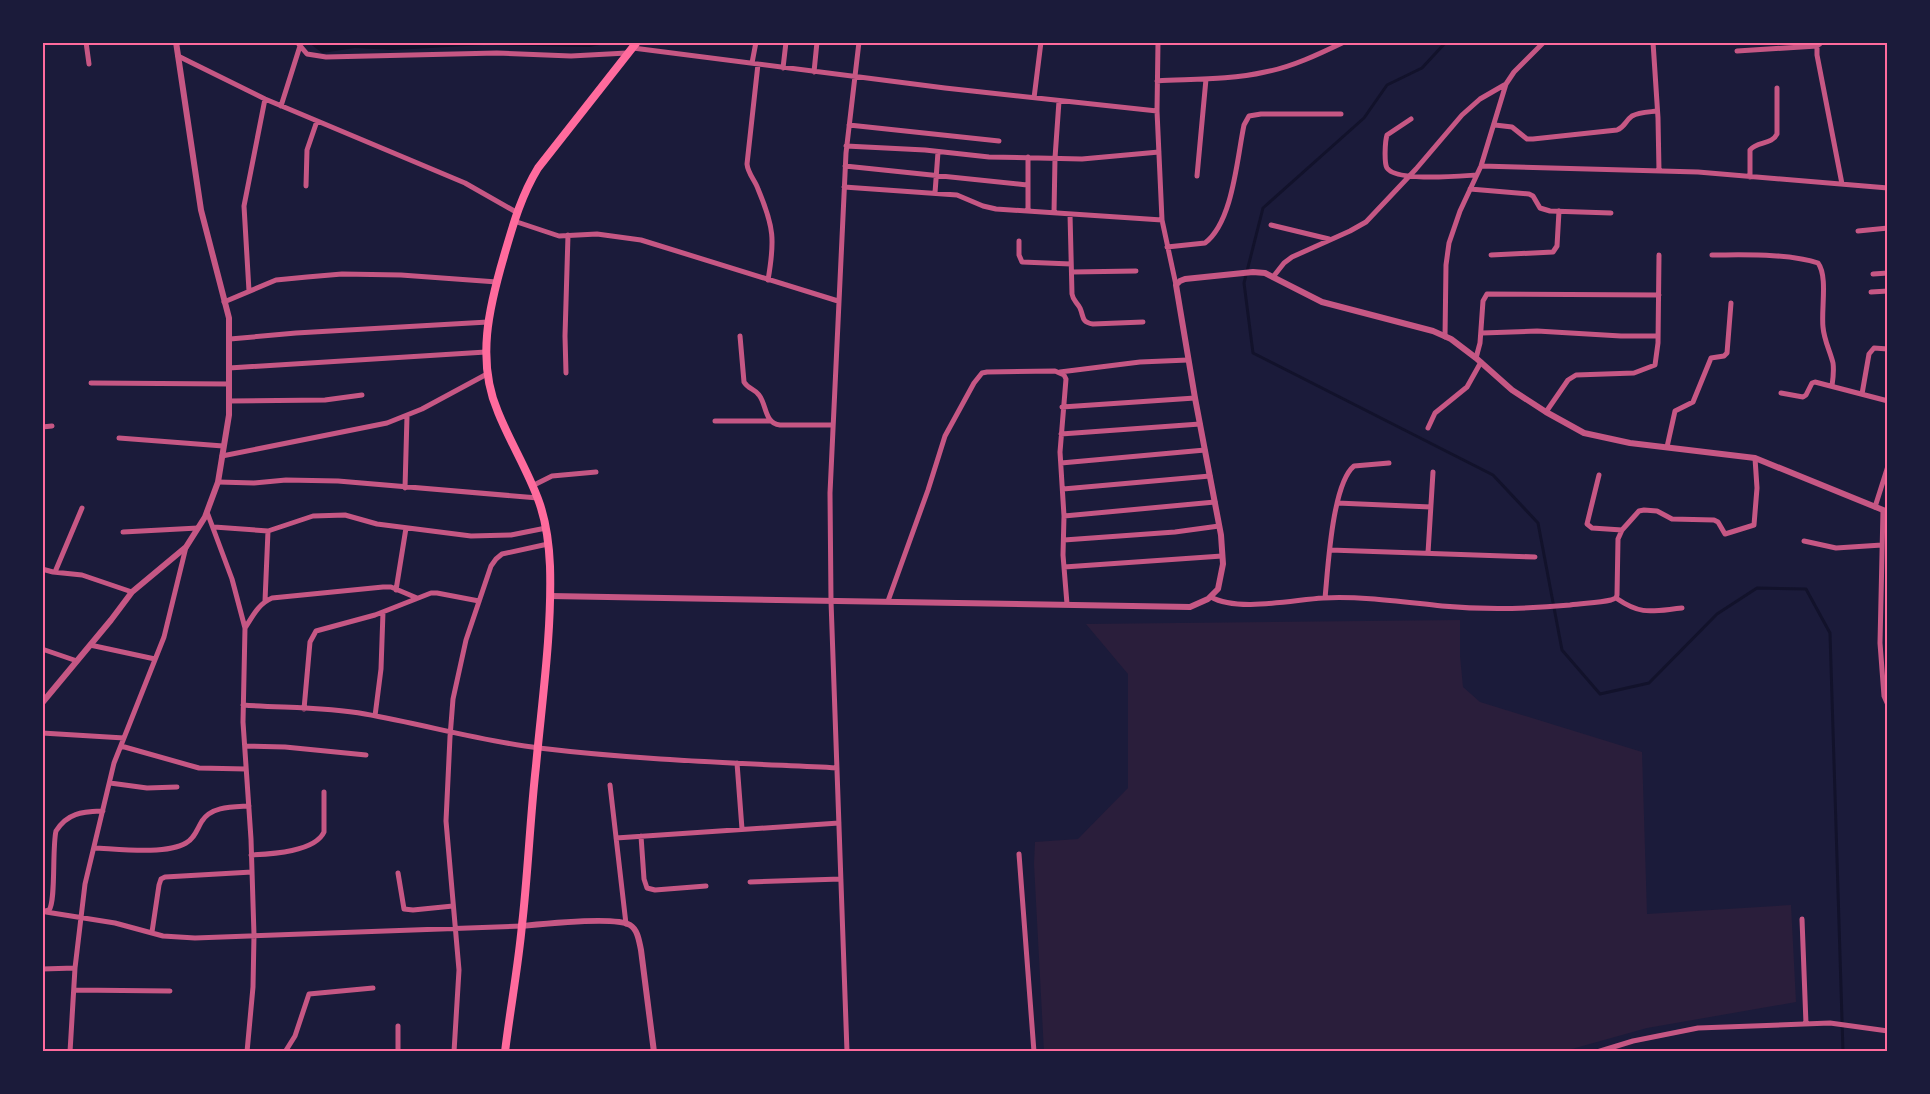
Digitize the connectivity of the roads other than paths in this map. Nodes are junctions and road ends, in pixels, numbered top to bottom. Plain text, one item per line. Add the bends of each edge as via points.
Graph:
1 (86, 42) edge
2 (176, 42) edge
3 (756, 42) edge
4 (786, 42) edge
5 (817, 42) edge
6 (859, 42) edge
7 (1041, 42) edge
8 (1158, 42) edge
9 (1344, 42) edge
10 (1544, 42) edge
11 (1653, 42) edge
12 (298, 44) edge
13 (1809, 44) edge
14 (1820, 44) edge
15 (633, 48) edge
16 (1737, 51) dead end
17 (178, 56) junction
18 (89, 64) dead end
19 (755, 64) junction
20 (783, 68) junction
21 (814, 72) junction
22 (855, 77) junction
23 (1206, 79) junction
24 (1157, 81) junction
25 (1506, 84) junction
26 (1777, 88) dead end
27 (1034, 98) junction
28 (265, 99) junction
29 (1059, 100) junction
30 (281, 106) junction
31 (1157, 111) junction
32 (1657, 111) junction
33 (1341, 114) dead end
34 (1411, 118) dead end
35 (317, 121) junction
36 (849, 125) junction
37 (1495, 125) junction
38 (999, 141) dead end
39 (846, 146) junction
40 (938, 152) junction
41 (1159, 152) junction
42 (1028, 157) junction
43 (1055, 158) junction
44 (845, 166) junction
45 (1481, 166) junction
46 (1659, 171) junction
47 (936, 174) junction
48 (1197, 176) dead end
49 (1409, 176) junction
50 (1476, 176) junction
51 (1750, 177) junction
52 (1842, 184) junction
53 (1027, 185) junction
54 (306, 186) dead end
55 (844, 187) junction
56 (1888, 188) edge
57 (1470, 189) junction
58 (935, 193) junction
59 (1028, 211) junction
60 (516, 212) junction
61 (1559, 212) junction
62 (1054, 213) junction
63 (1611, 213) dead end
64 (1070, 214) junction
65 (1162, 220) junction
66 (514, 221) junction
67 (1271, 225) dead end
68 (1888, 228) edge
69 (1858, 231) dead end
70 (568, 235) junction
71 (1331, 239) junction
72 (1019, 241) dead end
73 (1167, 247) junction
74 (1491, 255) dead end
75 (1659, 255) dead end
76 (1712, 255) dead end
77 (1071, 264) junction
78 (1072, 272) junction
79 (1136, 272) dead end
80 (1888, 273) edge
81 (1873, 274) dead end
82 (1273, 277) junction
83 (768, 280) junction
84 (497, 282) junction
85 (1176, 285) junction
86 (249, 291) junction
87 (1888, 291) edge
88 (1871, 292) dead end
89 (1659, 295) junction
90 (838, 301) junction
91 (224, 302) junction
92 (1731, 303) dead end
93 (488, 322) junction
94 (1143, 322) dead end
95 (1482, 333) junction
96 (740, 336) dead end
97 (1658, 336) junction
98 (1445, 337) junction
99 (230, 339) junction
100 (1888, 349) edge
101 (486, 352) junction
102 (1188, 360) junction
103 (1478, 360) junction
104 (229, 368) junction
105 (1060, 372) junction
106 (566, 373) dead end
107 (487, 374) junction
108 (90, 383) dead end
109 (229, 384) junction
110 (1832, 386) junction
111 (1781, 393) dead end
112 (1862, 394) junction
113 (362, 395) dead end
114 (1195, 398) junction
115 (229, 401) junction
116 (1888, 401) edge
117 (1062, 407) junction
118 (1546, 412) junction
119 (407, 416) junction
120 (715, 421) dead end
121 (770, 421) junction
122 (1200, 424) junction
123 (832, 425) junction
124 (52, 426) dead end
125 (42, 427) edge
126 (1428, 428) dead end
127 (1061, 434) junction
128 (118, 438) dead end
129 (223, 446) junction
130 (1667, 447) junction
131 (1205, 450) junction
132 (222, 456) junction
133 (1755, 458) junction
134 (1061, 463) junction
135 (1389, 463) dead end
136 (1888, 466) edge
137 (596, 472) dead end
138 (1432, 472) dead end
139 (1599, 475) dead end
140 (1210, 476) junction
141 (218, 482) junction
142 (532, 486) junction
143 (405, 488) junction
144 (1063, 489) junction
145 (538, 498) junction
146 (1215, 502) junction
147 (1337, 503) junction
148 (1431, 507) junction
149 (1875, 507) junction
150 (82, 508) dead end
151 (1886, 511) edge
152 (207, 512) junction
153 (1064, 516) junction
154 (1219, 526) junction
155 (214, 527) junction
156 (198, 528) junction
157 (406, 528) junction
158 (546, 528) junction
159 (1622, 530) junction
160 (268, 531) junction
161 (123, 532) dead end
162 (1064, 540) junction
163 (1804, 541) dead end
164 (548, 544) junction
165 (1882, 545) junction
166 (186, 547) junction
167 (1330, 550) junction
168 (1428, 554) junction
169 (1222, 556) junction
170 (1535, 557) dead end
171 (1064, 567) junction
172 (42, 568) edge
173 (55, 572) junction
174 (1888, 575) edge
175 (1880, 577) junction
176 (396, 590) junction
177 (132, 592) junction
178 (550, 596) junction
179 (1210, 597) junction
180 (417, 598) junction
181 (1325, 598) junction
182 (1616, 598) junction
183 (265, 601) junction
184 (479, 601) junction
185 (831, 601) junction
186 (888, 601) junction
187 (1067, 604) junction
188 (1682, 608) dead end
189 (383, 612) junction
190 (245, 628) junction
191 (1880, 643) junction
192 (1888, 643) edge
193 (90, 645) junction
194 (42, 650) edge
195 (154, 659) junction
196 (77, 661) junction
197 (42, 703) edge
198 (1887, 704) edge
199 (243, 705) junction
200 (304, 709) junction
201 (1888, 713) edge
202 (375, 716) junction
203 (450, 732) junction
204 (42, 733) edge
205 (124, 738) junction
206 (121, 746) junction
207 (244, 746) junction
208 (537, 748) junction
209 (366, 755) dead end
210 (737, 763) junction
211 (246, 768) junction
212 (837, 768) junction
213 (110, 783) junction
214 (610, 785) dead end
215 (177, 787) dead end
216 (324, 792) dead end
217 (249, 806) junction
218 (103, 811) junction
219 (839, 822) junction
220 (742, 829) junction
221 (641, 836) junction
222 (616, 838) junction
223 (94, 848) junction
224 (1019, 854) dead end
225 (251, 855) junction
226 (252, 872) junction
227 (398, 873) dead end
228 (841, 879) junction
229 (750, 882) dead end
230 (706, 886) dead end
231 (453, 906) junction
232 (44, 912) edge
233 (80, 918) junction
234 (1802, 919) dead end
235 (626, 924) junction
236 (522, 926) junction
237 (456, 929) junction
238 (152, 932) junction
239 (254, 935) junction
240 (75, 968) junction
241 (42, 969) edge
242 (373, 988) dead end
243 (74, 990) junction
244 (170, 991) dead end
245 (1806, 1024) junction
246 (398, 1026) dead end
247 (1888, 1031) edge
248 (70, 1052) edge
249 (247, 1052) edge
250 (285, 1052) edge
251 (398, 1052) edge
252 (454, 1052) edge
253 (505, 1052) edge
254 (654, 1052) edge
255 (847, 1052) edge
256 (1034, 1052) edge
257 (1596, 1052) edge

1 - 18 street
2 - 17 street
3 - 19 street
4 - 20 street
5 - 21 street
6 - 22 street
7 - 27 street
8 - 24 street
9 - 23 street via 1278,69
10 - 25 street
11 - 32 street
12 - 15 street via 307,54 326,57 497,53 571,56
12 - 30 street
13 - 14 street
13 - 16 street
14 - 52 street via 1817,55
15 - 19 street
15 - 60 highway via 538,168
17 - 28 street
17 - 91 street via 201,210
19 - 20 street
19 - 83 street via 747,164 772,227
20 - 21 street
21 - 22 street
22 - 27 street
22 - 36 street
23 - 24 street
23 - 48 street
24 - 31 street
25 - 37 street
25 - 49 street via 1462,115
26 - 51 street via 1778,134 1750,150
27 - 29 street
28 - 30 street
28 - 86 street via 244,206
29 - 31 street
29 - 43 street
30 - 35 street
31 - 41 street
32 - 37 street via 1636,114 1617,130 1533,139 1512,127
32 - 46 street
33 - 73 street via 1249,116 1242,132 1232,191 1217,230 1205,243
34 - 49 street via 1386,139 1387,168
35 - 54 street via 306,150
35 - 60 street via 465,183
36 - 38 street
36 - 39 street
37 - 45 street
39 - 40 street
39 - 44 street
40 - 42 street
40 - 47 street
41 - 43 street
41 - 65 street
42 - 43 street
42 - 53 street
43 - 62 street
44 - 47 street
44 - 55 street
45 - 46 street
45 - 50 street
46 - 51 street
47 - 53 street
47 - 58 street
49 - 50 street
49 - 71 street via 1366,222
50 - 57 street
51 - 52 street
52 - 56 street
53 - 59 street
55 - 58 street
55 - 90 street
57 - 61 street via 1529,194 1540,208
57 - 98 street via 1449,243
58 - 59 street via 957,195 990,208
59 - 62 street
60 - 66 highway
61 - 63 street
61 - 74 street via 1557,246 1552,252
62 - 64 street
64 - 65 street
64 - 77 street
65 - 73 street
66 - 70 street via 552,234
66 - 84 highway
67 - 71 street
68 - 69 street
70 - 83 street via 641,240
70 - 106 street
71 - 82 street via 1292,257
72 - 77 street via 1022,262
73 - 85 street
75 - 89 street
76 - 110 street via 1768,256 1818,263 1822,278 1822,326 1833,367
77 - 78 street
78 - 79 street
78 - 94 street via 1072,299 1086,323
80 - 81 street
82 - 85 street via 1253,272 1185,279
82 - 98 street via 1322,302
83 - 90 street
84 - 86 street via 342,274 276,280
84 - 93 highway
85 - 102 street
86 - 91 street
87 - 88 street
89 - 95 street via 1487,294 1483,301
89 - 97 street
90 - 123 street
91 - 99 street
92 - 130 street via 1727,353 1711,358 1693,402 1676,411
93 - 99 street
93 - 101 highway
95 - 97 street
95 - 103 street
96 - 121 street via 744,382 760,396
97 - 118 street via 1655,365 1634,373 1576,375 1568,380
98 - 103 street
99 - 104 street
100 - 112 street via 1874,348 1869,354
101 - 104 street
101 - 107 highway
102 - 105 street
102 - 114 street
103 - 118 street via 1512,390
103 - 126 street via 1467,387 1435,413
104 - 109 street
105 - 117 street via 1066,379
105 - 186 street via 987,372 974,383 945,436
107 - 119 street
107 - 142 highway via 497,410
108 - 109 street
109 - 115 street
110 - 111 street via 1812,383 1803,397
110 - 112 street
112 - 116 street
113 - 115 street via 336,400
114 - 117 street
114 - 122 street
115 - 129 street
117 - 127 street
118 - 130 street via 1584,433
119 - 132 street
119 - 143 street
120 - 121 street
121 - 123 street via 780,425
122 - 127 street
122 - 131 street
123 - 185 street
124 - 125 street
127 - 134 street
128 - 129 street
129 - 132 street
130 - 133 street
131 - 134 street
131 - 140 street
132 - 141 street
133 - 149 street
133 - 159 street via 1754,525 1725,534 1714,520 1672,519 1657,511 1644,510 1634,515
134 - 144 street
135 - 147 street via 1354,466
136 - 149 street
137 - 142 street via 552,476
138 - 148 street
139 - 159 street via 1587,524
140 - 144 street
140 - 146 street
141 - 143 street via 286,480
141 - 152 street
142 - 145 highway
143 - 145 street
144 - 153 street
145 - 158 highway
146 - 153 street
146 - 154 street
147 - 148 street
147 - 167 street
148 - 168 street
149 - 151 street
150 - 173 street
151 - 165 street
152 - 155 street
152 - 156 street
153 - 162 street
154 - 162 street
154 - 169 street
155 - 160 street
155 - 190 street
156 - 161 street
156 - 166 street
157 - 158 street via 494,536
157 - 160 street via 345,515 303,518
157 - 176 street
158 - 164 highway
159 - 182 street via 1618,539
160 - 183 street
162 - 171 street
163 - 165 street via 1836,548
164 - 178 highway
164 - 184 street via 512,551 496,559
165 - 175 street
166 - 177 street
166 - 195 street via 164,636
167 - 168 street
167 - 181 street
168 - 170 street
169 - 171 street
169 - 179 street via 1218,589
171 - 187 street
172 - 173 street
173 - 177 street via 82,575
174 - 175 street
175 - 191 street
176 - 180 street
176 - 183 street via 383,587
177 - 193 street
178 - 185 street
178 - 208 highway
179 - 181 street via 1228,604
179 - 187 street via 1190,607
180 - 184 street via 437,593
180 - 189 street
181 - 182 street via 1488,609 1548,607
182 - 188 street via 1640,611
183 - 190 street
184 - 203 street via 461,662
185 - 186 street
185 - 212 street
186 - 187 street
189 - 200 street via 316,631 310,642
189 - 202 street
190 - 199 street
191 - 192 street
191 - 198 street
193 - 195 street
193 - 196 street
194 - 196 street
195 - 205 street
196 - 197 street
198 - 201 street
199 - 200 street
199 - 207 street
200 - 202 street
202 - 203 street
203 - 208 street
203 - 231 street via 446,821
204 - 205 street
205 - 206 street
206 - 211 street via 199,768
206 - 213 street
207 - 209 street
207 - 211 street
208 - 210 street
208 - 236 highway
210 - 212 street
210 - 220 street
211 - 217 street
212 - 219 street
213 - 215 street
213 - 218 street
214 - 222 street
216 - 225 street via 322,836 283,853
217 - 223 street via 207,815 194,837 181,846 144,850
217 - 225 street
218 - 223 street
218 - 232 street via 75,814 56,831 52,904
219 - 220 street
219 - 228 street
220 - 221 street
221 - 222 street
221 - 230 street via 647,888
222 - 235 street
223 - 233 street
224 - 256 street
225 - 226 street
226 - 238 street via 161,879
226 - 239 street
227 - 231 street via 404,909
228 - 229 street
228 - 255 street
231 - 237 street
232 - 233 street
233 - 238 street
233 - 240 street
234 - 245 street
235 - 236 street
235 - 254 street via 631,925 640,942
236 - 237 street
236 - 253 highway
237 - 239 street
237 - 252 street via 459,970
238 - 239 street via 195,938
239 - 249 street
240 - 241 street
240 - 243 street
242 - 250 street via 309,994 295,1036
243 - 244 street
243 - 248 street
245 - 247 street via 1830,1023
245 - 257 street via 1698,1028
246 - 251 street

